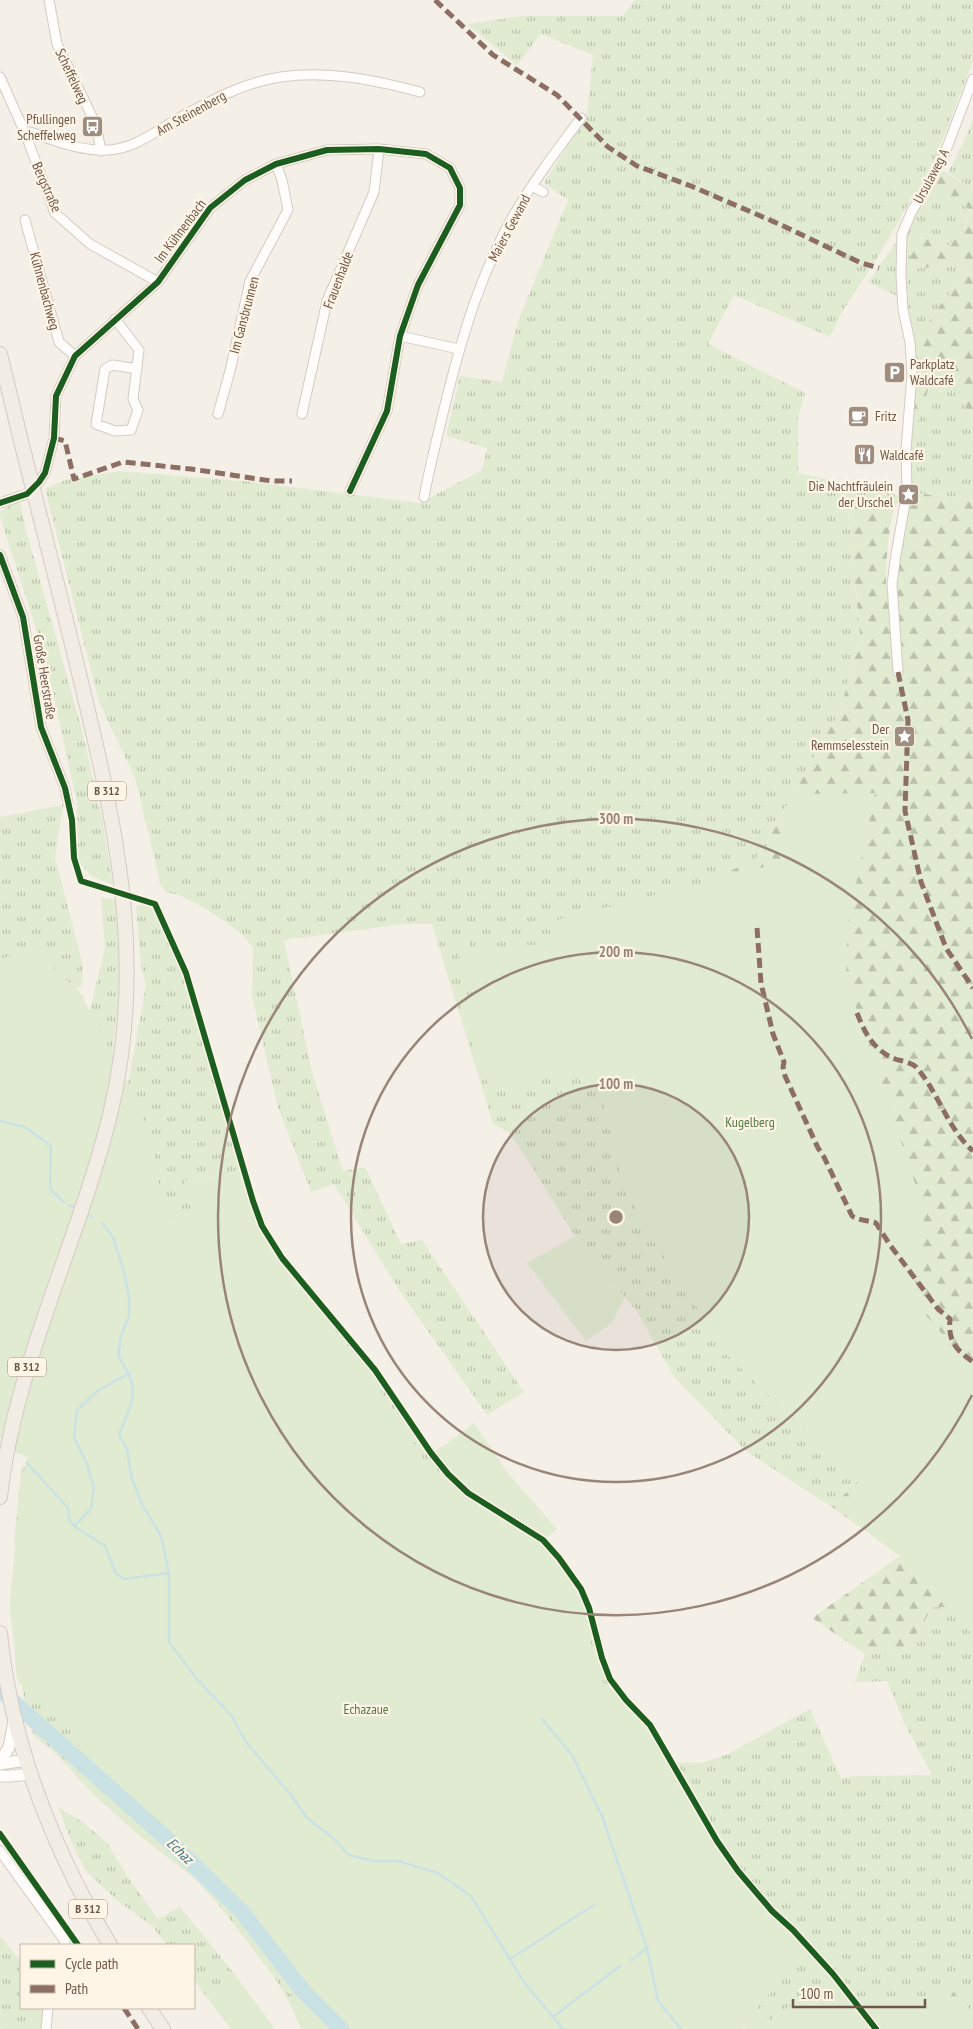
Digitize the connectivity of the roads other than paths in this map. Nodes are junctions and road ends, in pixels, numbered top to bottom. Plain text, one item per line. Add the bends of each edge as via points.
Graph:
1 (48, 0) edge
2 (0, 77) edge
3 (973, 79) edge
4 (420, 92) dead end
5 (581, 118) dead end
6 (25, 134) junction
7 (379, 149) junction
8 (101, 151) junction
9 (276, 164) junction
10 (532, 186) junction
11 (543, 192) dead end
12 (25, 220) dead end
13 (158, 282) junction
14 (115, 319) junction
15 (400, 336) junction
16 (459, 349) junction
17 (0, 354) edge
18 (75, 356) junction
19 (137, 369) junction
20 (218, 414) dead end
21 (302, 414) dead end
22 (350, 491) dead end
23 (424, 497) dead end
24 (0, 503) edge
25 (0, 555) edge
26 (898, 672) dead end
27 (68, 803) dead end
28 (0, 1497) edge
29 (1, 1638) edge
30 (13, 1714) junction
31 (26, 1760) junction
32 (0, 1763) edge
33 (30, 1774) junction
34 (0, 1776) edge
35 (0, 1851) edge
36 (64, 1943) edge
37 (109, 1944) edge
38 (48, 2009) edge
39 (150, 2009) edge
40 (46, 2029) edge
41 (163, 2029) edge

1 - 8 street, Scheffelweg via 57,44 96,126
2 - 6 street, Bergstraße
3 - 26 street, Ursulaweg A via 943,158 902,234 903,310 910,342 912,375 906,449 907,492 892,584
4 - 8 street, Am Steinenberg via 328,74 280,77 227,92 133,146
5 - 10 street, Maiers Gewand
6 - 8 street, Am Steinenberg via 30,132 70,147
6 - 13 street, Bergstraße via 55,213 90,244
7 - 9 street, Im Kühnenbach via 328,150
7 - 15 street, Im Kühnenbach via 426,154 450,168 460,188 460,205 418,285
7 - 21 street, Frauenhalde via 374,192 327,301
9 - 13 street, Im Kühnenbach via 245,180 210,208
9 - 20 street, Im Gansbrunnen via 288,210 250,281
10 - 11 street
10 - 16 street, Maiers Gewand via 509,223 481,283
12 - 18 street, Kühnenbachweg via 59,342
13 - 14 street, Im Kühnenbach
14 - 18 street, Im Kühnenbach
14 - 19 street via 139,350
15 - 16 street
15 - 22 street, Im Kühnenbach via 387,410
16 - 23 street, Maiers Gewand
17 - 28 main road, B 312, bridge via 102,770 121,869 127,950 121,1056 106,1128 23,1383 10,1432
18 - 24 street, Im Kühnenbach via 56,396 54,438 45,473 27,494
19 - 19 street via 133,399 138,410 131,430 116,432 96,424 105,369 112,365
25 - 27 street, Große Heerstraße via 23,617 41,727
29 - 30 main road, B 312
30 - 31 main road, B 312
30 - 32 main road via 8,1747
31 - 32 main road
31 - 33 main road, B 312
33 - 34 main road
33 - 37 main road, B 312 via 51,1830 88,1908
35 - 36 street
38 - 40 street
39 - 41 main road

